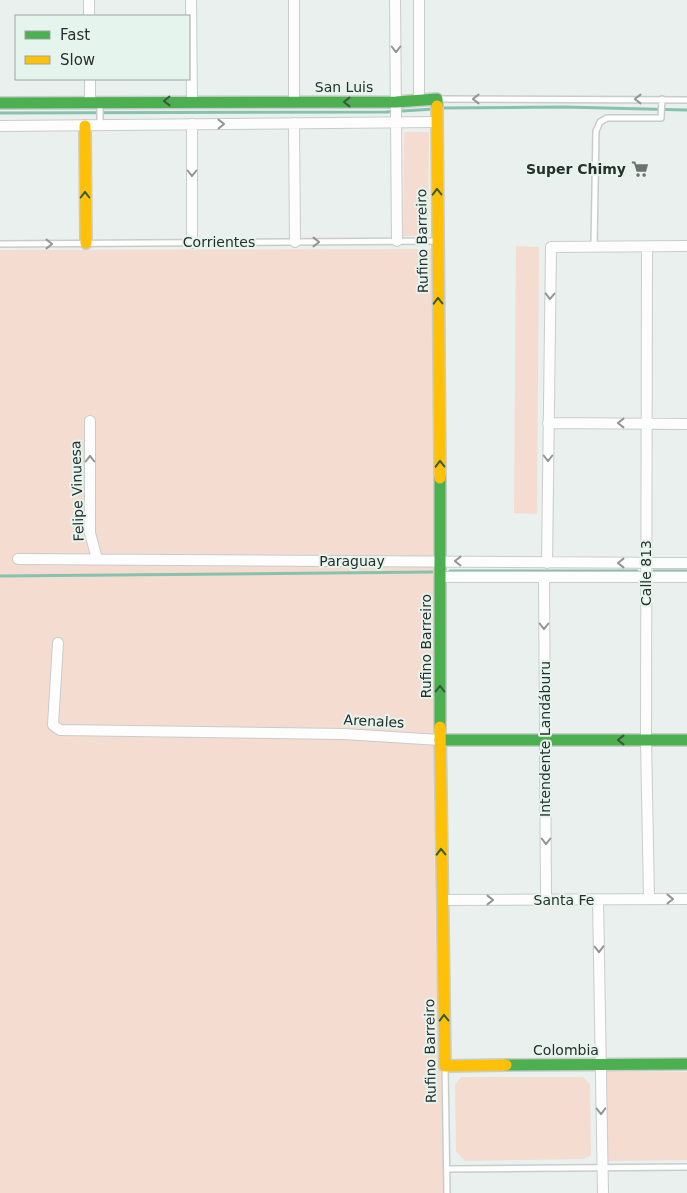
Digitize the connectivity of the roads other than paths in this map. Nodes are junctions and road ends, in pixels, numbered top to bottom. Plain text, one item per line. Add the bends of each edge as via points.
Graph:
1 (89, 0) edge
2 (191, 0) edge
3 (294, 0) edge
4 (395, 0) edge
5 (418, 0) edge
6 (89, 15) edge
7 (90, 80) edge
8 (419, 99) junction
9 (437, 99) junction
10 (662, 100) junction
11 (687, 100) edge
12 (192, 101) junction
13 (95, 102) junction
14 (294, 102) junction
15 (396, 102) junction
16 (0, 103) edge
17 (395, 122) junction
18 (436, 122) junction
19 (294, 123) junction
20 (192, 124) junction
21 (0, 126) edge
22 (85, 126) junction
23 (100, 126) junction
24 (437, 241) junction
25 (295, 242) junction
26 (397, 242) junction
27 (86, 243) junction
28 (192, 243) junction
29 (0, 244) edge
30 (687, 246) edge
31 (594, 247) junction
32 (647, 247) junction
33 (90, 421) dead end
34 (548, 423) junction
35 (647, 424) junction
36 (687, 424) edge
37 (18, 559) dead end
38 (97, 559) junction
39 (440, 561) junction
40 (547, 563) junction
41 (646, 563) junction
42 (687, 563) edge
43 (441, 577) junction
44 (646, 577) junction
45 (687, 577) edge
46 (544, 578) junction
47 (58, 643) dead end
48 (440, 740) junction
49 (545, 740) junction
50 (646, 740) junction
51 (687, 740) edge
52 (687, 899) edge
53 (442, 900) junction
54 (546, 900) junction
55 (598, 900) junction
56 (649, 900) junction
57 (687, 1064) edge
58 (600, 1065) junction
59 (445, 1066) junction
60 (602, 1167) junction
61 (687, 1167) edge
62 (448, 1168) junction
63 (447, 1193) edge
64 (603, 1193) edge

1 - 6 street
2 - 12 street
3 - 14 street
4 -> 15 street, Rufino Barreiro
5 - 8 street
7 - 13 street
8 - 9 street, San Luis
8 - 15 street, San Luis
10 -> 9 lane, San Luis
9 - 18 street, Rufino Barreiro
10 - 11 lane, San Luis
10 - 31 lane via 661,118 608,118 600,122 596,131
12 -> 13 street, San Luis
12 - 14 street, San Luis
13 - 16 street, San Luis
13 - 23 lane
15 -> 14 street, San Luis
15 - 17 street, Rufino Barreiro
17 - 18 street
17 - 19 street
17 - 26 street, Rufino Barreiro
24 -> 18 street, Rufino Barreiro
20 -> 19 street
19 - 25 street
20 - 23 street
20 -> 28 street
21 - 22 street
22 - 23 street
27 -> 22 street
24 - 26 lane, Corrientes
39 -> 24 street, Rufino Barreiro
25 -> 26 lane, Corrientes
25 - 28 lane, Corrientes
27 - 28 lane, Corrientes
29 -> 27 lane, Corrientes
30 - 32 street
31 - 32 street
31 -> 34 street via 550,247
32 - 35 street, Calle 813
38 -> 33 street, Felipe Vinuesa via 90,533
35 -> 34 street
34 -> 40 street
35 - 36 street
35 - 41 street, Calle 813
37 - 38 street, Paraguay
38 - 39 street, Paraguay
40 -> 39 street, Paraguay
39 - 43 street, Rufino Barreiro
41 -> 40 street, Paraguay
41 - 42 street, Paraguay
41 - 44 street, Calle 813
43 - 46 street
48 -> 43 street, Rufino Barreiro
44 - 45 street
44 - 46 street
44 - 50 street, Calle 813
46 -> 49 street, Intendente Landáburu
47 - 48 street, Arenales via 52,711 53,725 60,730 344,734
48 - 49 street, Arenales
53 -> 48 street, Rufino Barreiro
50 -> 49 street, Arenales
49 -> 54 street, Intendente Landáburu
50 - 51 street, Arenales
50 - 56 street, Calle 813
56 -> 52 street, Santa Fe
53 -> 54 street, Santa Fe
59 -> 53 street, Rufino Barreiro
54 - 55 street, Santa Fe
55 - 56 street, Santa Fe
55 -> 58 street
57 - 58 street, Colombia
58 - 59 street, Colombia
58 -> 60 street
59 - 62 lane, Rufino Barreiro
60 - 61 lane
60 - 62 lane
60 - 64 street
62 - 63 lane, Rufino Barreiro

